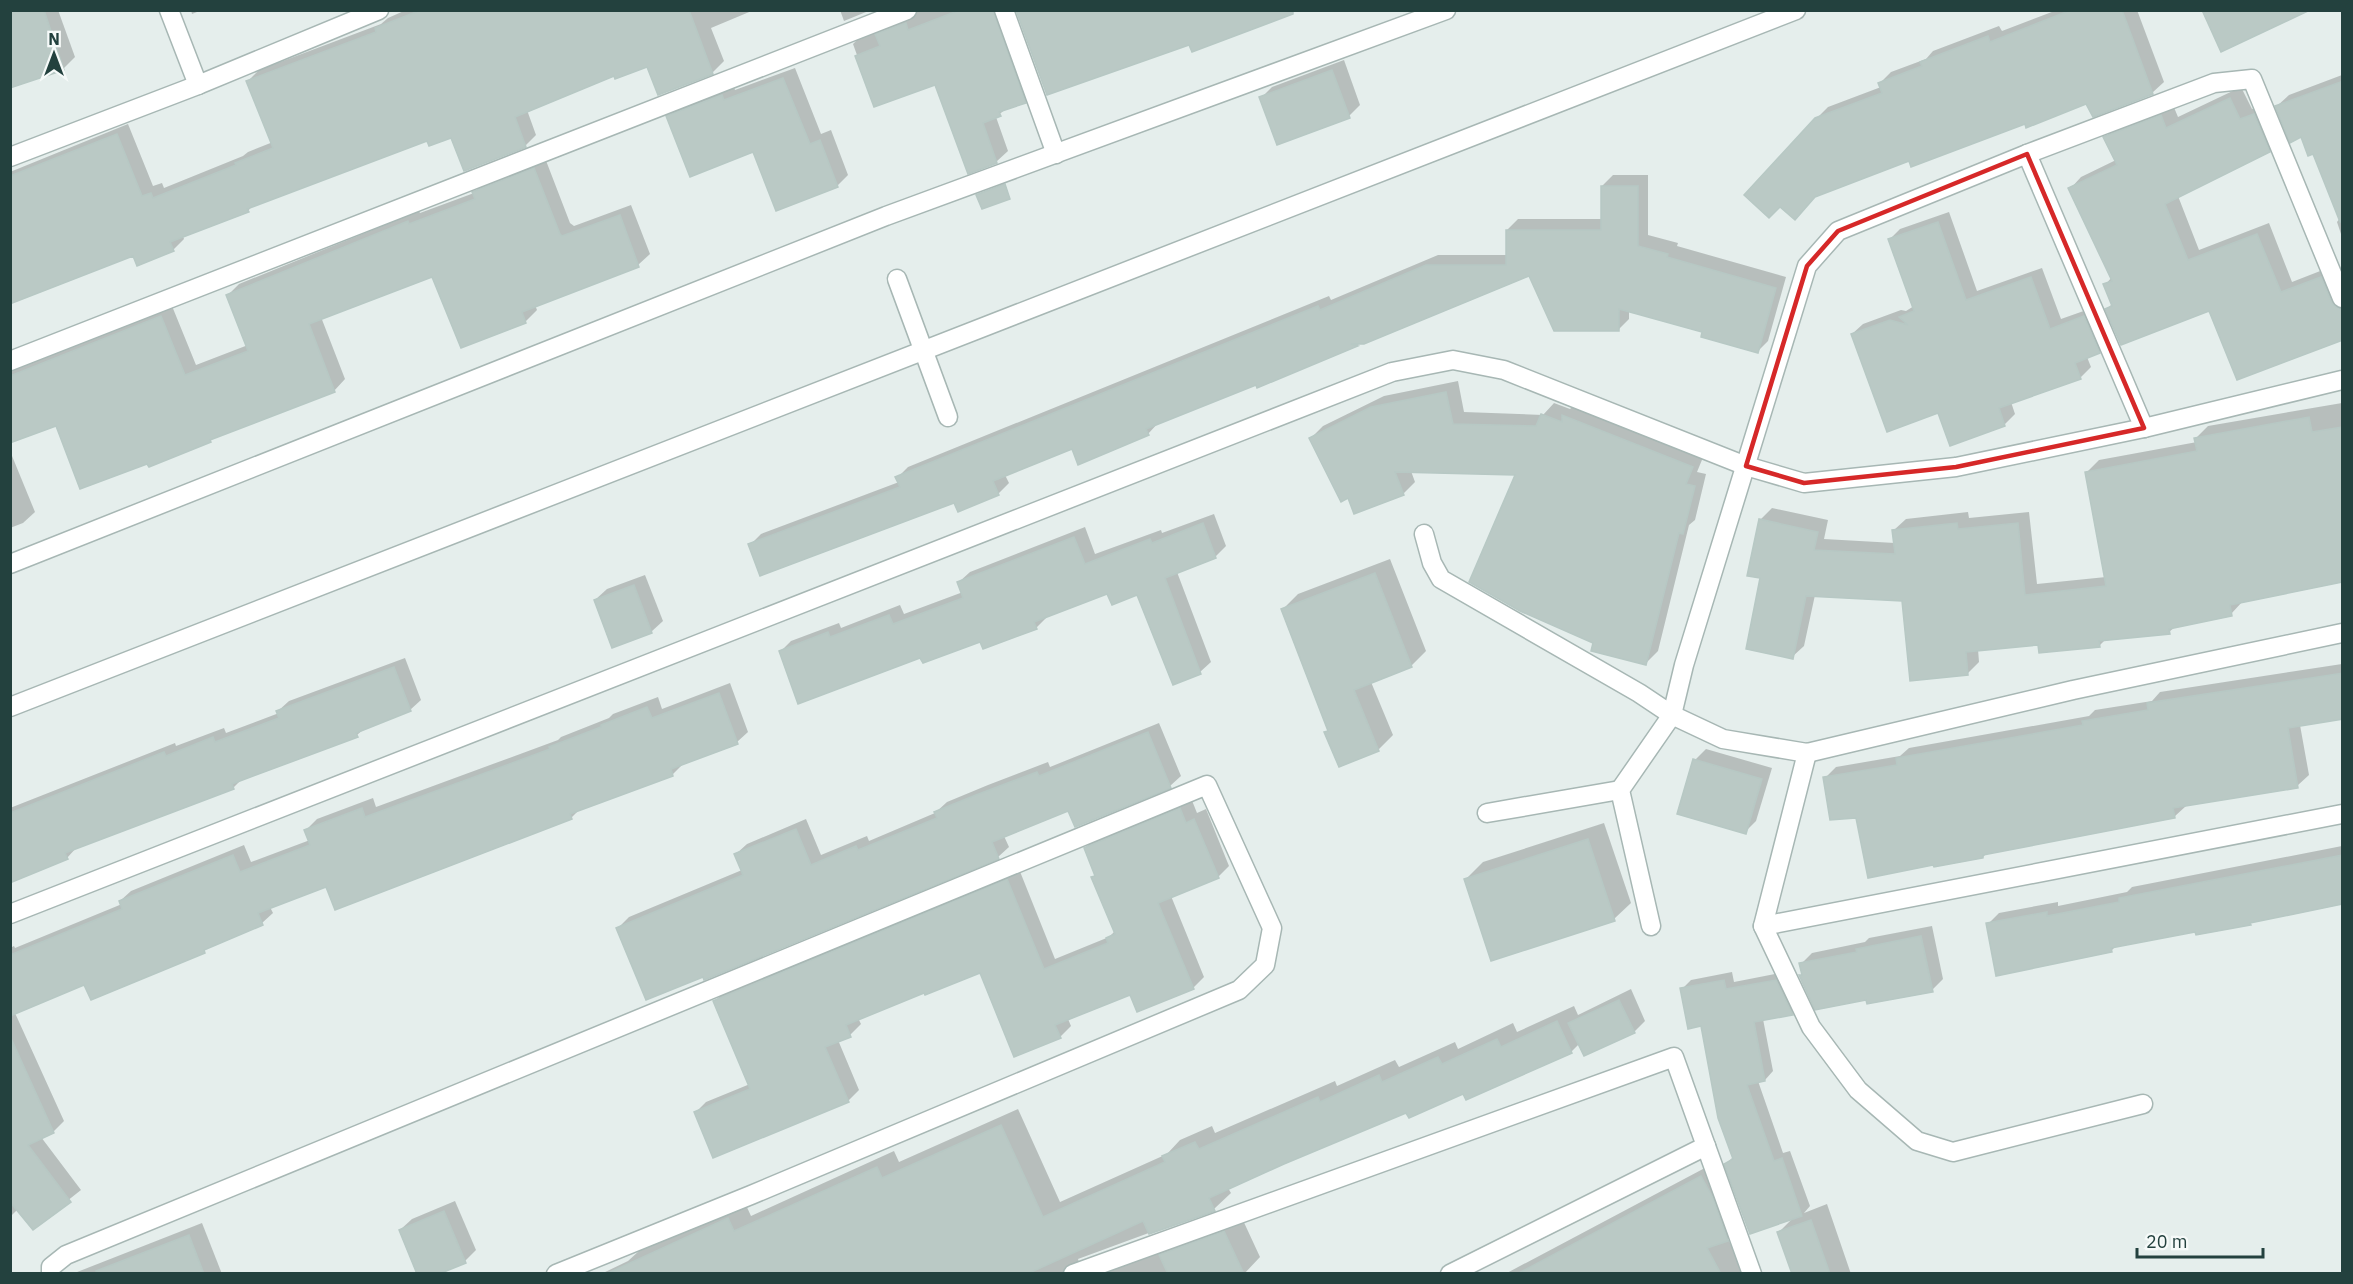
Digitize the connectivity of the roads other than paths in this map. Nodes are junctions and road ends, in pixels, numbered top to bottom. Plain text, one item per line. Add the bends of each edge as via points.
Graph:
1 (169, 10) edge
2 (379, 10) edge
3 (907, 10) edge
4 (1004, 10) edge
5 (1446, 10) edge
6 (1796, 10) edge
7 (198, 85) junction
8 (1056, 154) junction
9 (2027, 154) junction
10 (10, 157) edge
11 (897, 279) dead end
12 (2343, 298) edge
13 (923, 351) junction
14 (10, 361) edge
15 (2343, 380) edge
16 (948, 417) dead end
17 (2144, 428) junction
18 (1746, 466) junction
19 (1424, 534) dead end
20 (10, 564) edge
21 (2343, 633) edge
22 (10, 707) edge
23 (1672, 715) junction
24 (1808, 753) junction
25 (1620, 790) junction
26 (1487, 813) dead end
27 (2343, 814) edge
28 (10, 914) edge
29 (1651, 926) dead end
30 (1763, 926) junction
31 (2142, 1104) dead end
32 (1706, 1146) junction
33 (51, 1274) edge
34 (556, 1274) edge
35 (1073, 1274) edge
36 (1450, 1274) edge
37 (1752, 1274) edge

1 - 7 street
2 - 7 street
3 - 14 street
4 - 8 street
5 - 8 street
6 - 13 street
7 - 10 street
8 - 20 street via 886,216
9 - 12 street via 2214,83 2252,79
9 - 17 street
9 - 18 street via 1838,231 1807,266
11 - 13 street
13 - 16 street
13 - 22 street
15 - 17 street
17 - 18 street via 1956,467 1804,483
18 - 23 street
18 - 28 street via 1504,369 1453,360 1392,372
19 - 23 street via 1441,579
21 - 24 street via 2073,690
23 - 24 street via 1723,739
23 - 25 street
24 - 30 street
25 - 26 street
25 - 29 street
27 - 30 street
30 - 31 street via 1811,1027 1858,1090 1917,1141 1953,1152
32 - 35 street via 1674,1057
32 - 36 street
32 - 37 street
33 - 34 street via 51,1267 66,1255 1207,785 1272,928 1265,965 1239,990

